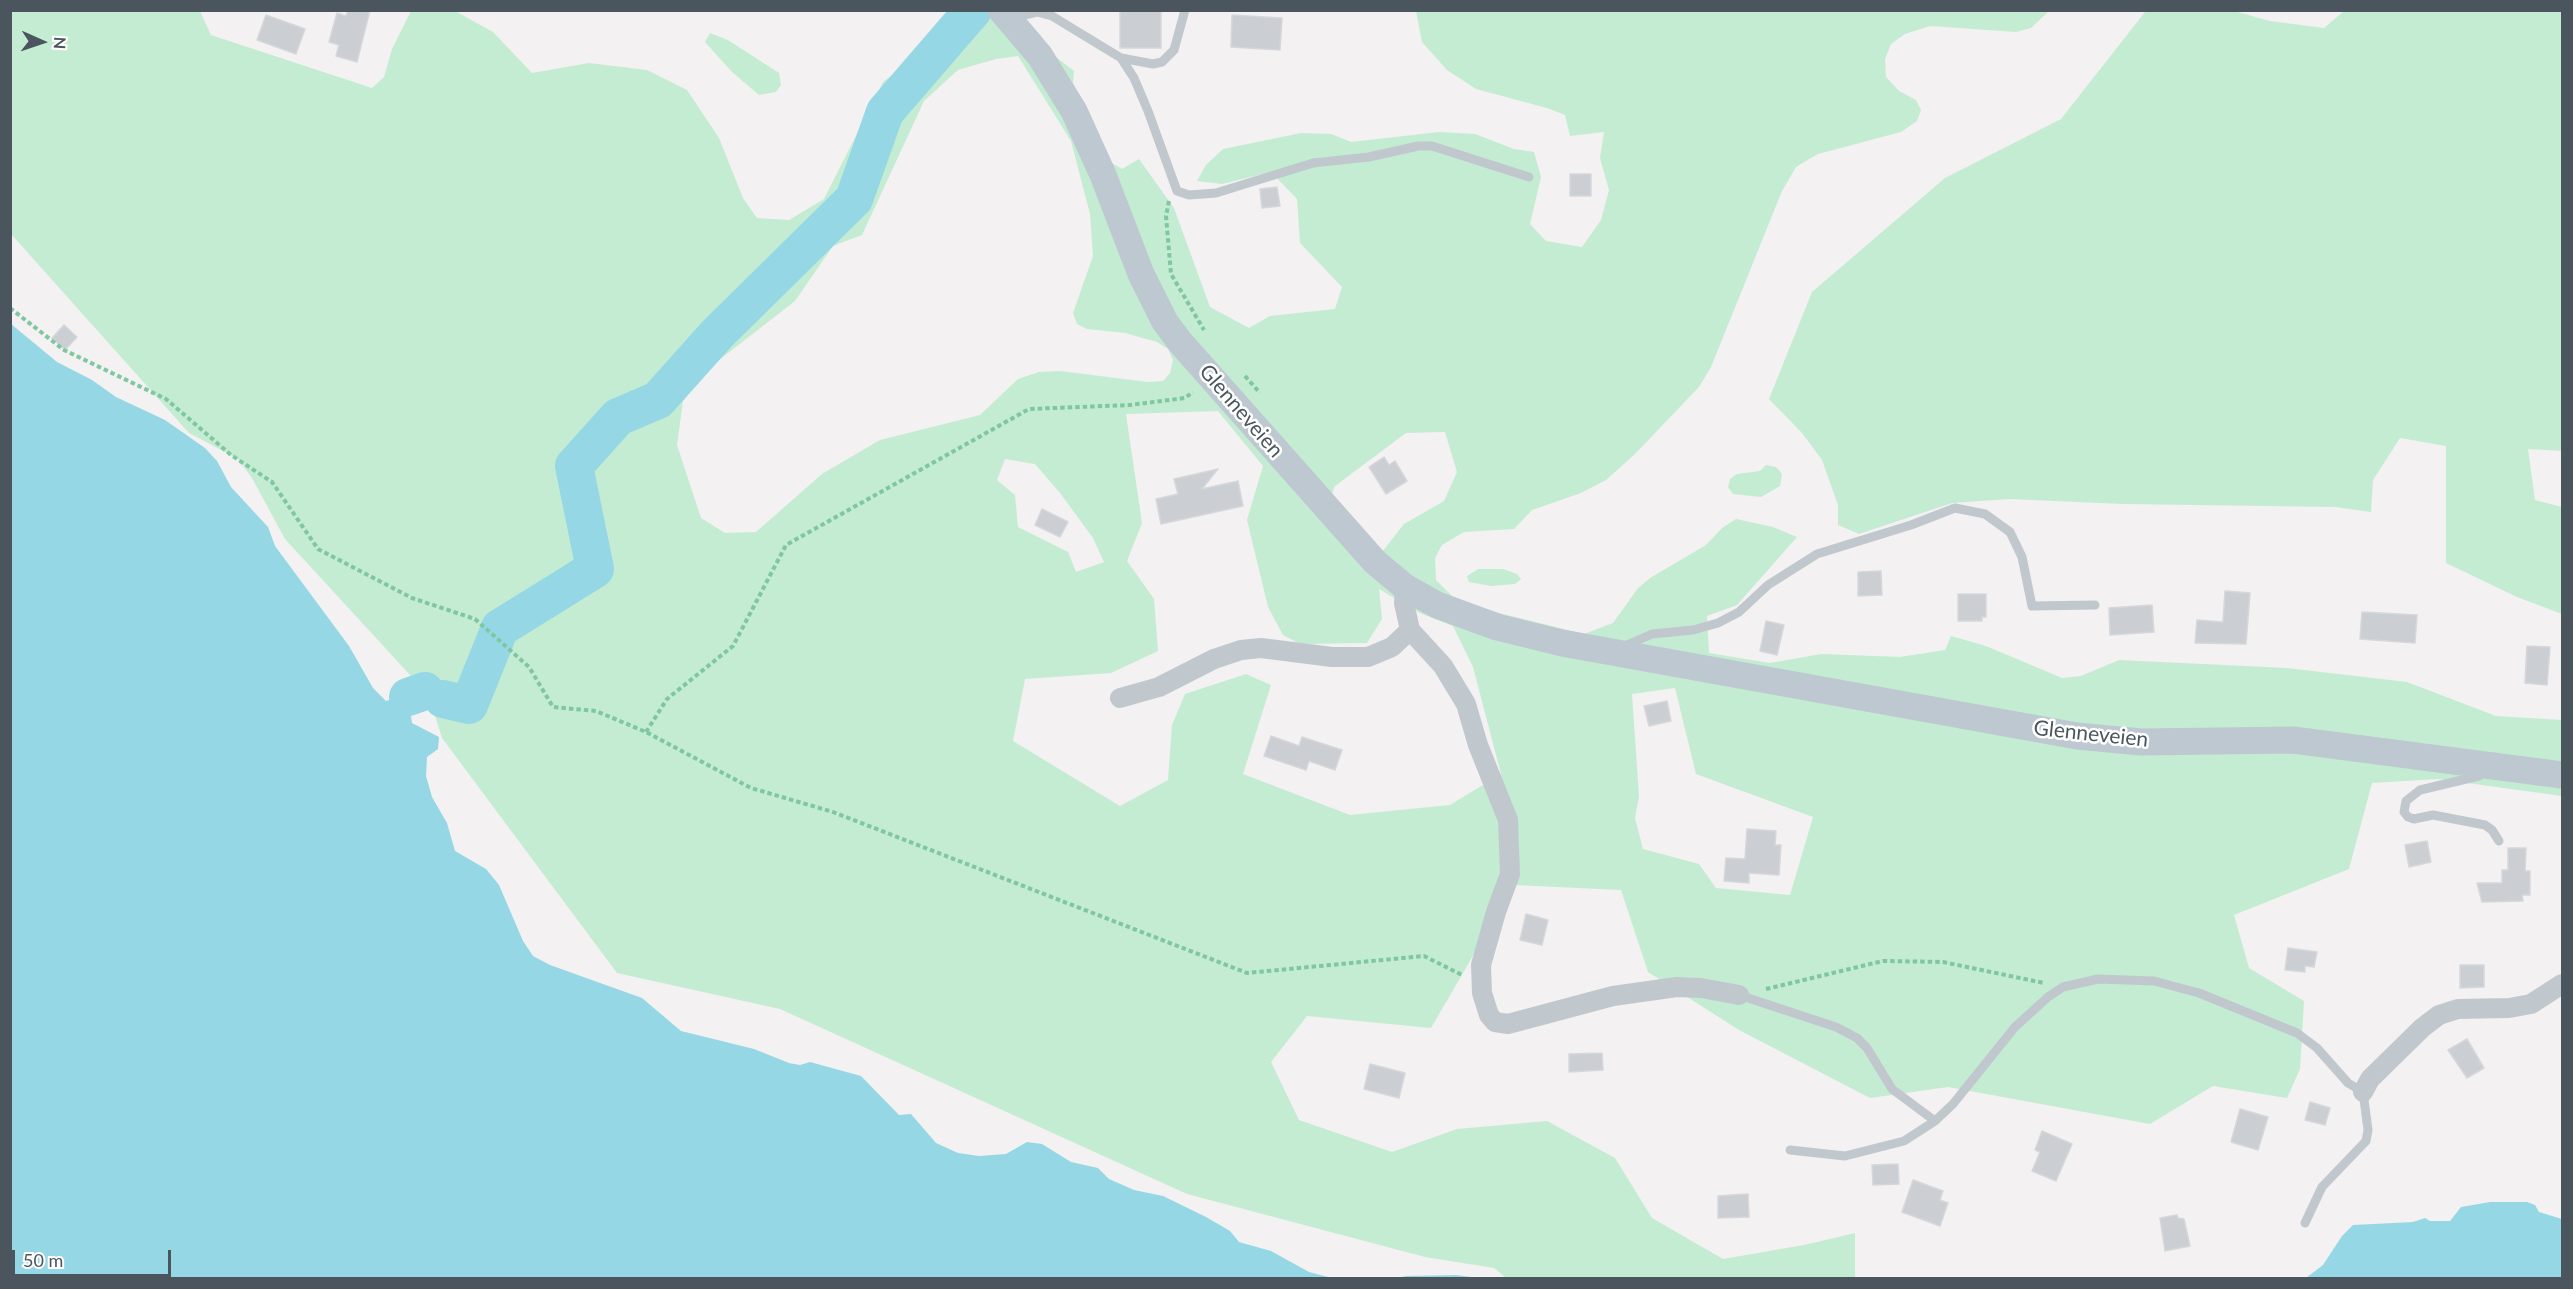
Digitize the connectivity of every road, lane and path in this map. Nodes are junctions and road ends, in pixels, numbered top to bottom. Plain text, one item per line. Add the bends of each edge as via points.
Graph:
1 (1185, 10) edge
2 (1007, 16) edge
3 (1121, 58) junction
4 (1529, 177) dead end
5 (1177, 191) junction
6 (10, 308) edge
7 (1206, 334) dead end
8 (1238, 369) dead end
9 (1211, 376) junction
10 (1267, 401) dead end
11 (1405, 587) junction
12 (2095, 605) dead end
13 (1410, 630) junction
14 (1625, 653) junction
15 (1120, 698) dead end
16 (646, 732) junction
17 (2491, 765) junction
18 (2562, 775) edge
19 (2499, 841) dead end
20 (2562, 984) edge
21 (1481, 985) junction
22 (2063, 987) junction
23 (1739, 995) junction
24 (2363, 1092) junction
25 (1935, 1121) junction
26 (1790, 1150) dead end
27 (2305, 1223) dead end

1 - 3 lane via 1174,50 1162,62 1142,64
2 - 3 lane via 1052,16
2 - 9 main road, Glenneveien via 1040,56 1078,119 1141,274 1165,322
3 - 5 lane via 1148,111
4 - 5 lane via 1442,149 1418,146 1369,157 1312,163 1216,193 1189,195
5 - 7 path via 1168,203 1166,216 1171,274
6 - 16 path via 64,350 166,399 231,455 272,482 318,549 412,598 475,619 529,668 553,707 596,711
8 - 10 path
9 - 11 main road, Glenneveien via 1352,537
9 - 16 path via 1185,398 1130,405 1029,409 786,544 733,646 667,699
11 - 13 street
11 - 14 main road, Glenneveien via 1437,605 1486,624 1562,643
12 - 14 lane via 2032,606 2022,557 2010,532 1985,514 1955,508 1817,554 1718,623 1652,634 1627,645
13 - 15 street via 1392,647 1368,657 1332,657 1261,648 1241,650 1159,687
13 - 21 street via 1443,666 1466,704 1508,820 1510,874 1483,956
14 - 17 main road, Glenneveien via 2077,736 2141,742 2293,740
16 - 21 path via 751,788 833,812 1247,973 1425,956
17 - 18 main road, Glenneveien
17 - 19 lane via 2479,776 2412,794 2404,812 2414,819 2433,815 2485,825
20 - 24 street via 2531,1004 2458,1009 2439,1015 2370,1079
21 - 23 street via 1489,1015 1501,1024 1644,990 1701,987
22 - 23 path via 1943,962 1883,961
22 - 24 lane via 2089,980 2136,979 2199,993 2297,1033 2317,1048 2348,1083
22 - 25 lane via 2015,1027
23 - 25 lane via 1836,1027 1857,1038 1868,1048 1892,1089
24 - 27 lane via 2366,1141 2322,1187
25 - 26 lane via 1904,1141 1860,1154

